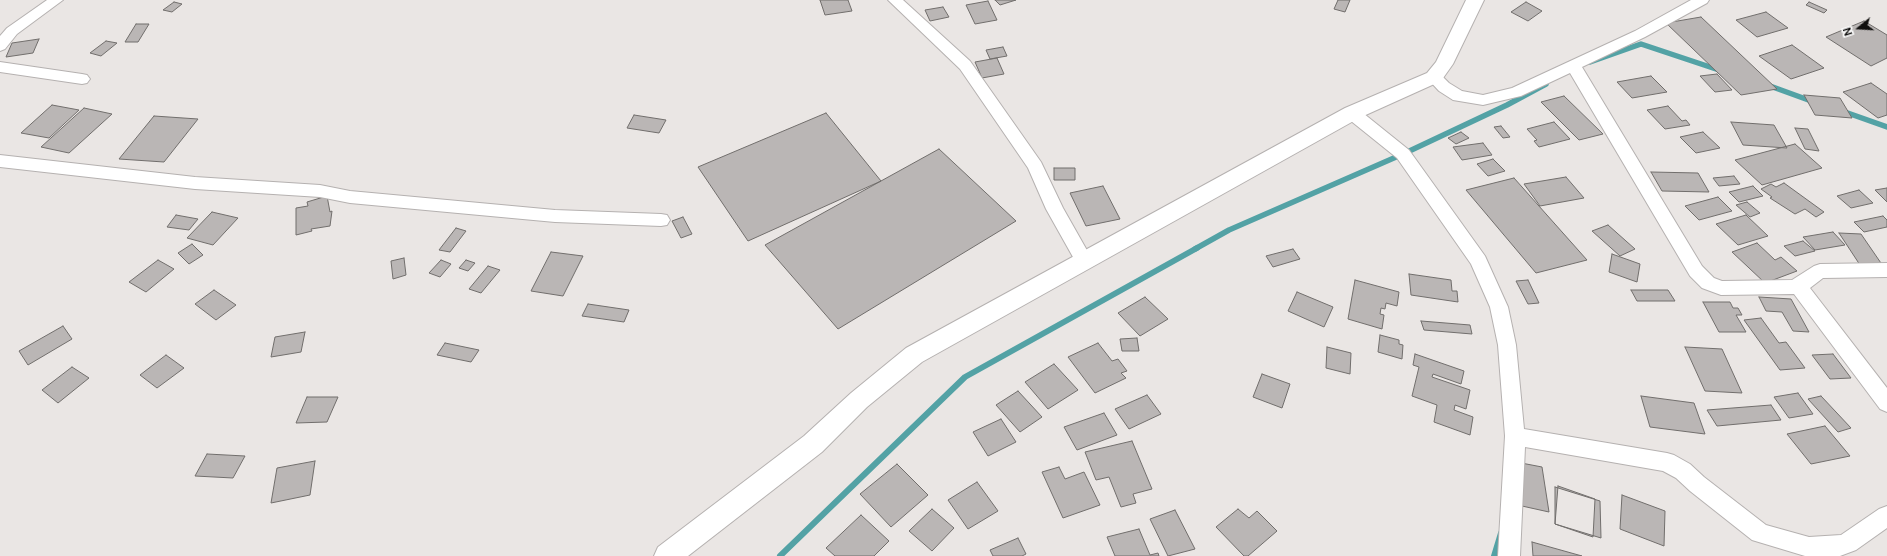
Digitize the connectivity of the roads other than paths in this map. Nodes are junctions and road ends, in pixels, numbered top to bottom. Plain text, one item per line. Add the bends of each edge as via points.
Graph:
1 (56, 0) edge
2 (895, 0) edge
3 (1475, 0) edge
4 (1702, 0) edge
5 (0, 46) edge
6 (1573, 66) junction
7 (0, 67) edge
8 (1434, 77) junction
9 (82, 79) dead end
10 (1352, 113) junction
11 (0, 161) edge
12 (661, 220) dead end
13 (1084, 261) junction
14 (1887, 270) edge
15 (1798, 286) junction
16 (1887, 403) edge
17 (1515, 436) junction
18 (1887, 516) edge
19 (667, 556) edge
20 (1509, 556) edge

1 - 5 street via 12,31
2 - 13 street via 965,65 1035,166
3 - 8 street via 1444,64
4 - 6 street via 1640,34
6 - 8 street via 1516,92 1483,100 1458,96
6 - 15 street via 1700,277 1721,288
7 - 9 street
8 - 10 street
10 - 13 street
10 - 17 street via 1403,154 1480,261 1499,307 1507,345
11 - 12 street via 195,183 320,191 350,197 523,213
13 - 19 street via 914,355 859,400 813,444
14 - 15 street via 1820,271
15 - 16 street
17 - 18 street via 1667,462 1683,471 1760,533 1810,548 1843,545
17 - 20 street

